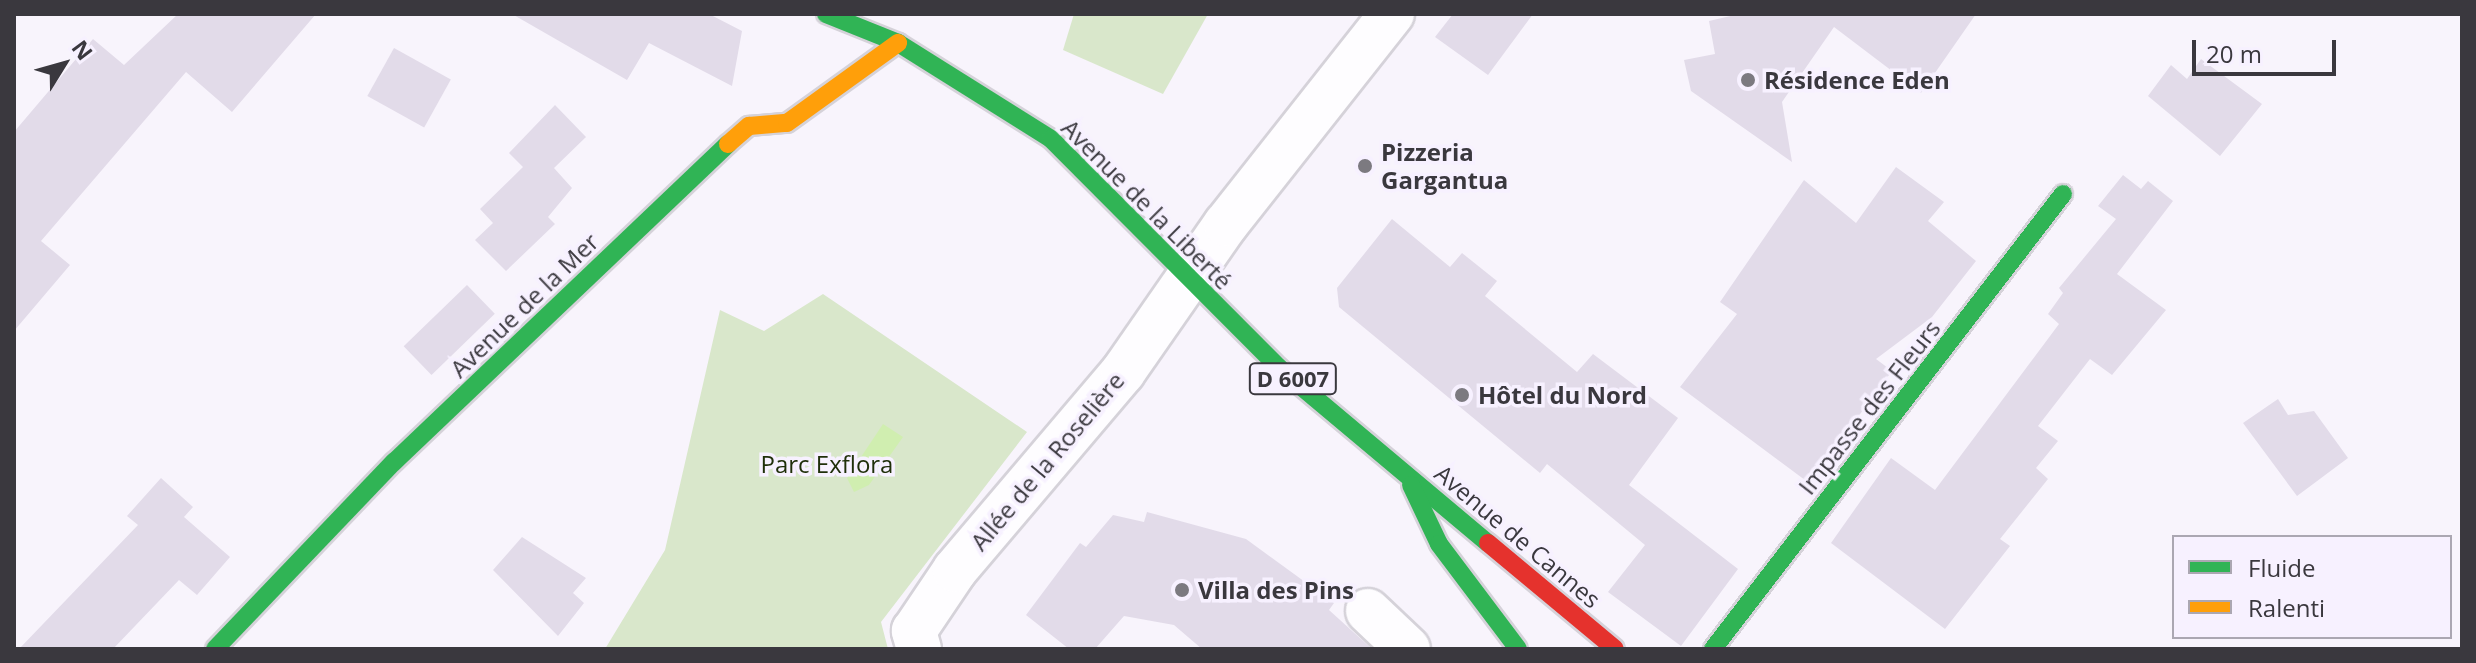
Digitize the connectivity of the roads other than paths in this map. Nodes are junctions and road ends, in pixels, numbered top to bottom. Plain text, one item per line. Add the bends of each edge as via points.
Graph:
1 (826, 14) edge
2 (1392, 14) edge
3 (898, 43) junction
4 (2063, 194) dead end
5 (1190, 275) junction
6 (1405, 472) junction
7 (1368, 611) dead end
8 (215, 649) edge
9 (919, 649) edge
10 (1408, 649) edge
11 (1518, 649) edge
12 (1615, 649) edge
13 (1713, 649) edge

1 - 3 street, Avenue de la Liberté / D 6007
2 - 5 street, Allée de la Roselière
3 - 5 street, Avenue de la Liberté / D 6007 via 1051,139
3 - 8 street, Avenue de la Mer via 787,123 749,126 394,462
4 - 13 street, Impasse des Fleurs
5 - 6 street, Avenue de la Liberté / D 6007 via 1278,367
5 - 9 street, Allée de la Roselière via 1123,372 955,570 914,631
6 - 11 street, Avenue de Cannes / D 6007 via 1439,544
6 - 12 street, Avenue de Cannes / D 6007
7 - 10 street

